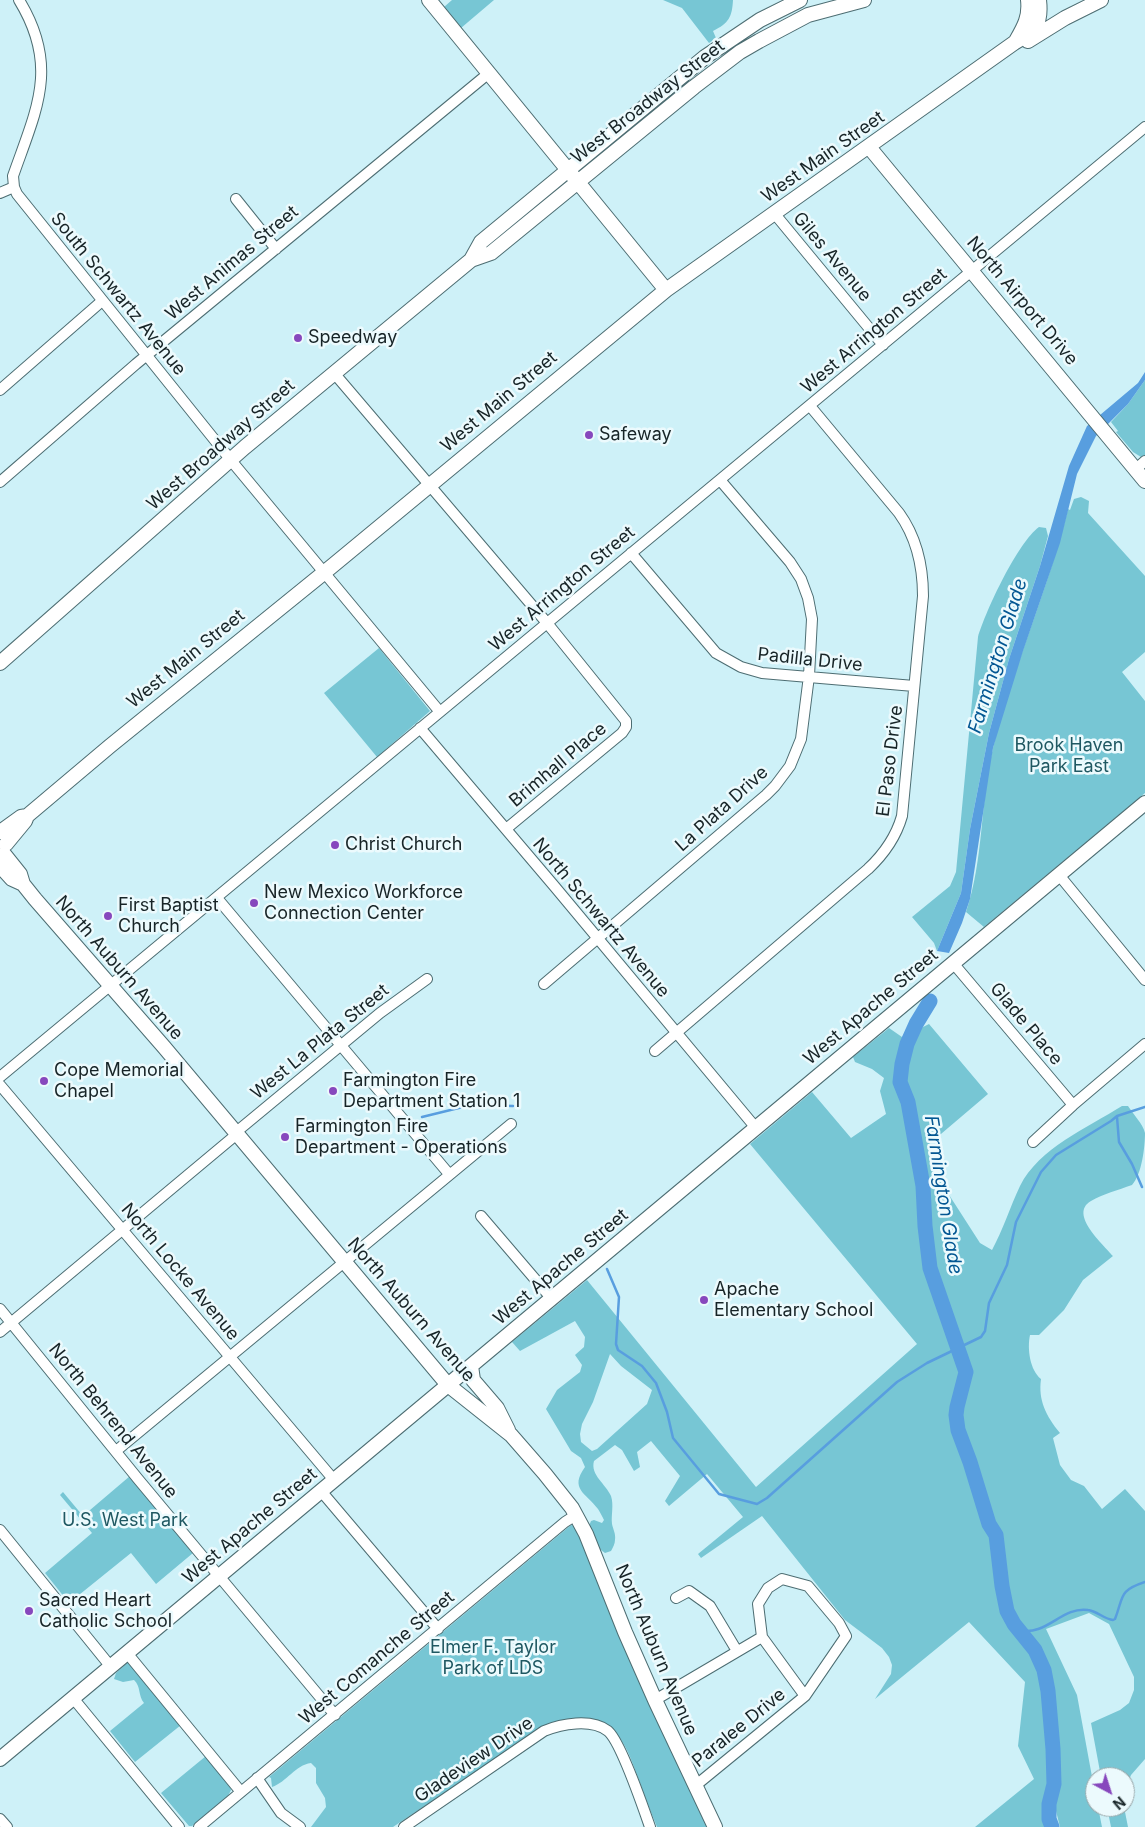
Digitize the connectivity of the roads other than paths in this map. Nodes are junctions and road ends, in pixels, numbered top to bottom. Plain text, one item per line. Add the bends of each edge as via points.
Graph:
1 (18, 0) edge
2 (429, 0) edge
3 (800, 0) edge
4 (864, 0) edge
5 (1028, 0) edge
6 (1039, 0) edge
7 (1102, 0) edge
8 (1014, 43) junction
9 (1001, 54) junction
10 (489, 73) junction
11 (1145, 126) edge
12 (870, 146) junction
13 (573, 176) junction
14 (14, 187) junction
15 (0, 193) edge
16 (236, 199) dead end
17 (774, 213) junction
18 (276, 248) junction
19 (972, 271) junction
20 (666, 290) junction
21 (102, 301) junction
22 (884, 345) junction
23 (146, 355) junction
24 (334, 373) junction
25 (0, 390) edge
26 (810, 406) junction
27 (230, 460) junction
28 (1140, 465) edge
29 (720, 480) junction
30 (1145, 480) edge
31 (0, 482) edge
32 (428, 485) junction
33 (632, 553) junction
34 (323, 573) junction
35 (547, 623) junction
36 (0, 663) edge
37 (809, 676) junction
38 (914, 686) junction
39 (440, 712) junction
40 (420, 728) junction
41 (1145, 802) edge
42 (506, 830) junction
43 (2, 848) edge
44 (1058, 875) junction
45 (217, 898) junction
46 (597, 939) junction
47 (954, 963) junction
48 (428, 979) dead end
49 (1145, 980) edge
50 (544, 984) dead end
51 (110, 985) junction
52 (676, 1034) junction
53 (1145, 1044) edge
54 (340, 1046) junction
55 (656, 1051) dead end
56 (0, 1077) edge
57 (0, 1085) edge
58 (1073, 1105) junction
59 (511, 1124) dead end
60 (756, 1128) junction
61 (236, 1133) junction
62 (1033, 1142) dead end
63 (449, 1174) junction
64 (481, 1216) dead end
65 (123, 1230) junction
66 (343, 1262) junction
67 (552, 1299) junction
68 (0, 1309) edge
69 (11, 1323) junction
70 (0, 1332) edge
71 (230, 1356) junction
72 (471, 1366) junction
73 (448, 1385) junction
74 (511, 1435) junction
75 (116, 1451) junction
76 (334, 1480) junction
77 (321, 1491) junction
78 (576, 1515) junction
79 (0, 1530) edge
80 (219, 1576) junction
81 (676, 1598) dead end
82 (438, 1630) junction
83 (762, 1638) junction
84 (737, 1651) junction
85 (127, 1653) junction
86 (111, 1667) junction
87 (804, 1696) junction
88 (73, 1698) junction
89 (655, 1700) junction
90 (335, 1715) junction
91 (0, 1759) edge
92 (258, 1778) junction
93 (694, 1786) junction
94 (241, 1792) junction
95 (0, 1819) edge
96 (7, 1827) edge
97 (180, 1827) edge
98 (199, 1827) edge
99 (300, 1827) edge
100 (404, 1827) edge
101 (650, 1827) edge
102 (715, 1827) edge

1 - 14 street via 38,42 42,79 38,108 13,176
2 - 10 main road
3 - 13 main road, West Broadway Street via 720,45
4 - 13 main road, West Broadway Street via 808,15 759,40
5 - 8 main road, West Main Street via 1027,21
6 - 8 main road, West Main Street via 1037,26
7 - 9 main road
8 - 9 main road, West Main Street
9 - 12 main road, West Main Street
10 - 13 main road
10 - 18 street, West Animas Street
11 - 19 street, West Arrington Street
12 - 17 main road, West Main Street
12 - 19 main road, North Airport Drive
13 - 20 main road
13 - 24 main road, West Broadway Street via 481,242 470,260
14 - 15 street
14 - 21 street, South Schwartz Avenue
16 - 18 street
17 - 20 main road, West Main Street
17 - 22 street, Giles Avenue
18 - 23 street, West Animas Street
19 - 22 street, West Arrington Street
19 - 28 main road, North Airport Drive via 1114,443
20 - 32 main road, West Main Street
21 - 23 street, South Schwartz Avenue
21 - 25 street
22 - 26 street, West Arrington Street
23 - 27 street, South Schwartz Avenue
23 - 31 street, West Animas Street
24 - 27 main road, West Broadway Street
24 - 32 street
26 - 29 street, West Arrington Street
26 - 38 street, El Paso Drive via 899,513 916,542 923,580
27 - 34 street, South Schwartz Avenue
27 - 36 main road, West Broadway Street
28 - 30 main road, North Airport Drive
29 - 33 street, West Arrington Street
29 - 37 street, La Plata Drive via 801,579 812,619
32 - 34 main road, West Main Street
32 - 35 street
33 - 35 street, West Arrington Street
33 - 37 street, Padilla Drive via 710,647 723,658 752,671
34 - 39 street
34 - 43 main road, West Main Street via 27,816 21,817
35 - 39 street, West Arrington Street
35 - 42 street, Brimhall Place via 623,714 627,724 622,733
37 - 38 street, Padilla Drive
37 - 46 street, La Plata Drive via 801,740 782,778
38 - 52 street, El Paso Drive via 902,816 884,853
39 - 40 street, West Arrington Street
40 - 42 street, North Schwartz Avenue
40 - 45 street, West Arrington Street
41 - 44 main road, West Apache Street
42 - 46 street, North Schwartz Avenue
43 - 51 main road, North Auburn Avenue via 12,879 23,884
44 - 47 main road, West Apache Street
44 - 49 street
45 - 51 street, West Arrington Street
45 - 54 street
46 - 50 street, La Plata Drive
46 - 52 street, North Schwartz Avenue
47 - 58 street, Glade Place
47 - 60 main road, West Apache Street
48 - 54 street, West La Plata Street
51 - 56 street, West Arrington Street
51 - 61 main road, North Auburn Avenue
52 - 55 street, El Paso Drive
52 - 60 street, North Schwartz Avenue
53 - 58 street
54 - 61 street, West La Plata Street
54 - 63 street
57 - 65 street, North Locke Avenue
58 - 62 street
59 - 63 street
60 - 67 main road, West Apache Street
61 - 65 street, West La Plata Street
61 - 66 main road, North Auburn Avenue
63 - 66 street
64 - 67 street
65 - 69 street, West La Plata Street
65 - 71 street, North Locke Avenue
66 - 71 street
66 - 73 main road, North Auburn Avenue
67 - 72 main road, West Apache Street
68 - 69 street, North Behrend Avenue
69 - 70 street, West La Plata Street
69 - 75 street, North Behrend Avenue
71 - 75 street
71 - 76 street, North Locke Avenue
72 - 73 main road, West Apache Street
72 - 74 main road via 474,1380 497,1408
73 - 74 main road, North Auburn Avenue
73 - 76 main road, West Apache Street
74 - 78 main road, North Auburn Avenue
75 - 80 street, North Behrend Avenue
76 - 77 main road, West Apache Street
77 - 80 main road, West Apache Street
77 - 82 street
78 - 82 street, West Comanche Street
78 - 89 main road, North Auburn Avenue
79 - 86 street
80 - 85 main road, West Apache Street
80 - 90 street, North Behrend Avenue
81 - 84 street via 688,1591 710,1606
82 - 90 street, West Comanche Street
83 - 84 street
83 - 87 street
83 - 87 street, Paralee Drive via 758,1604 768,1588 782,1579 808,1586 839,1623 846,1636
84 - 89 street
85 - 86 main road, West Apache Street
85 - 94 street
86 - 88 main road, West Apache Street
87 - 93 street, Paralee Drive
88 - 91 main road, West Apache Street
88 - 97 street
89 - 93 main road, North Auburn Avenue
90 - 92 street, West Comanche Street
92 - 94 street, West Comanche Street
92 - 99 street via 281,1813
93 - 102 main road, North Auburn Avenue
94 - 98 street, West Comanche Street
95 - 96 street
100 - 101 street, Gladeview Drive via 544,1731 591,1723 607,1730 618,1744

